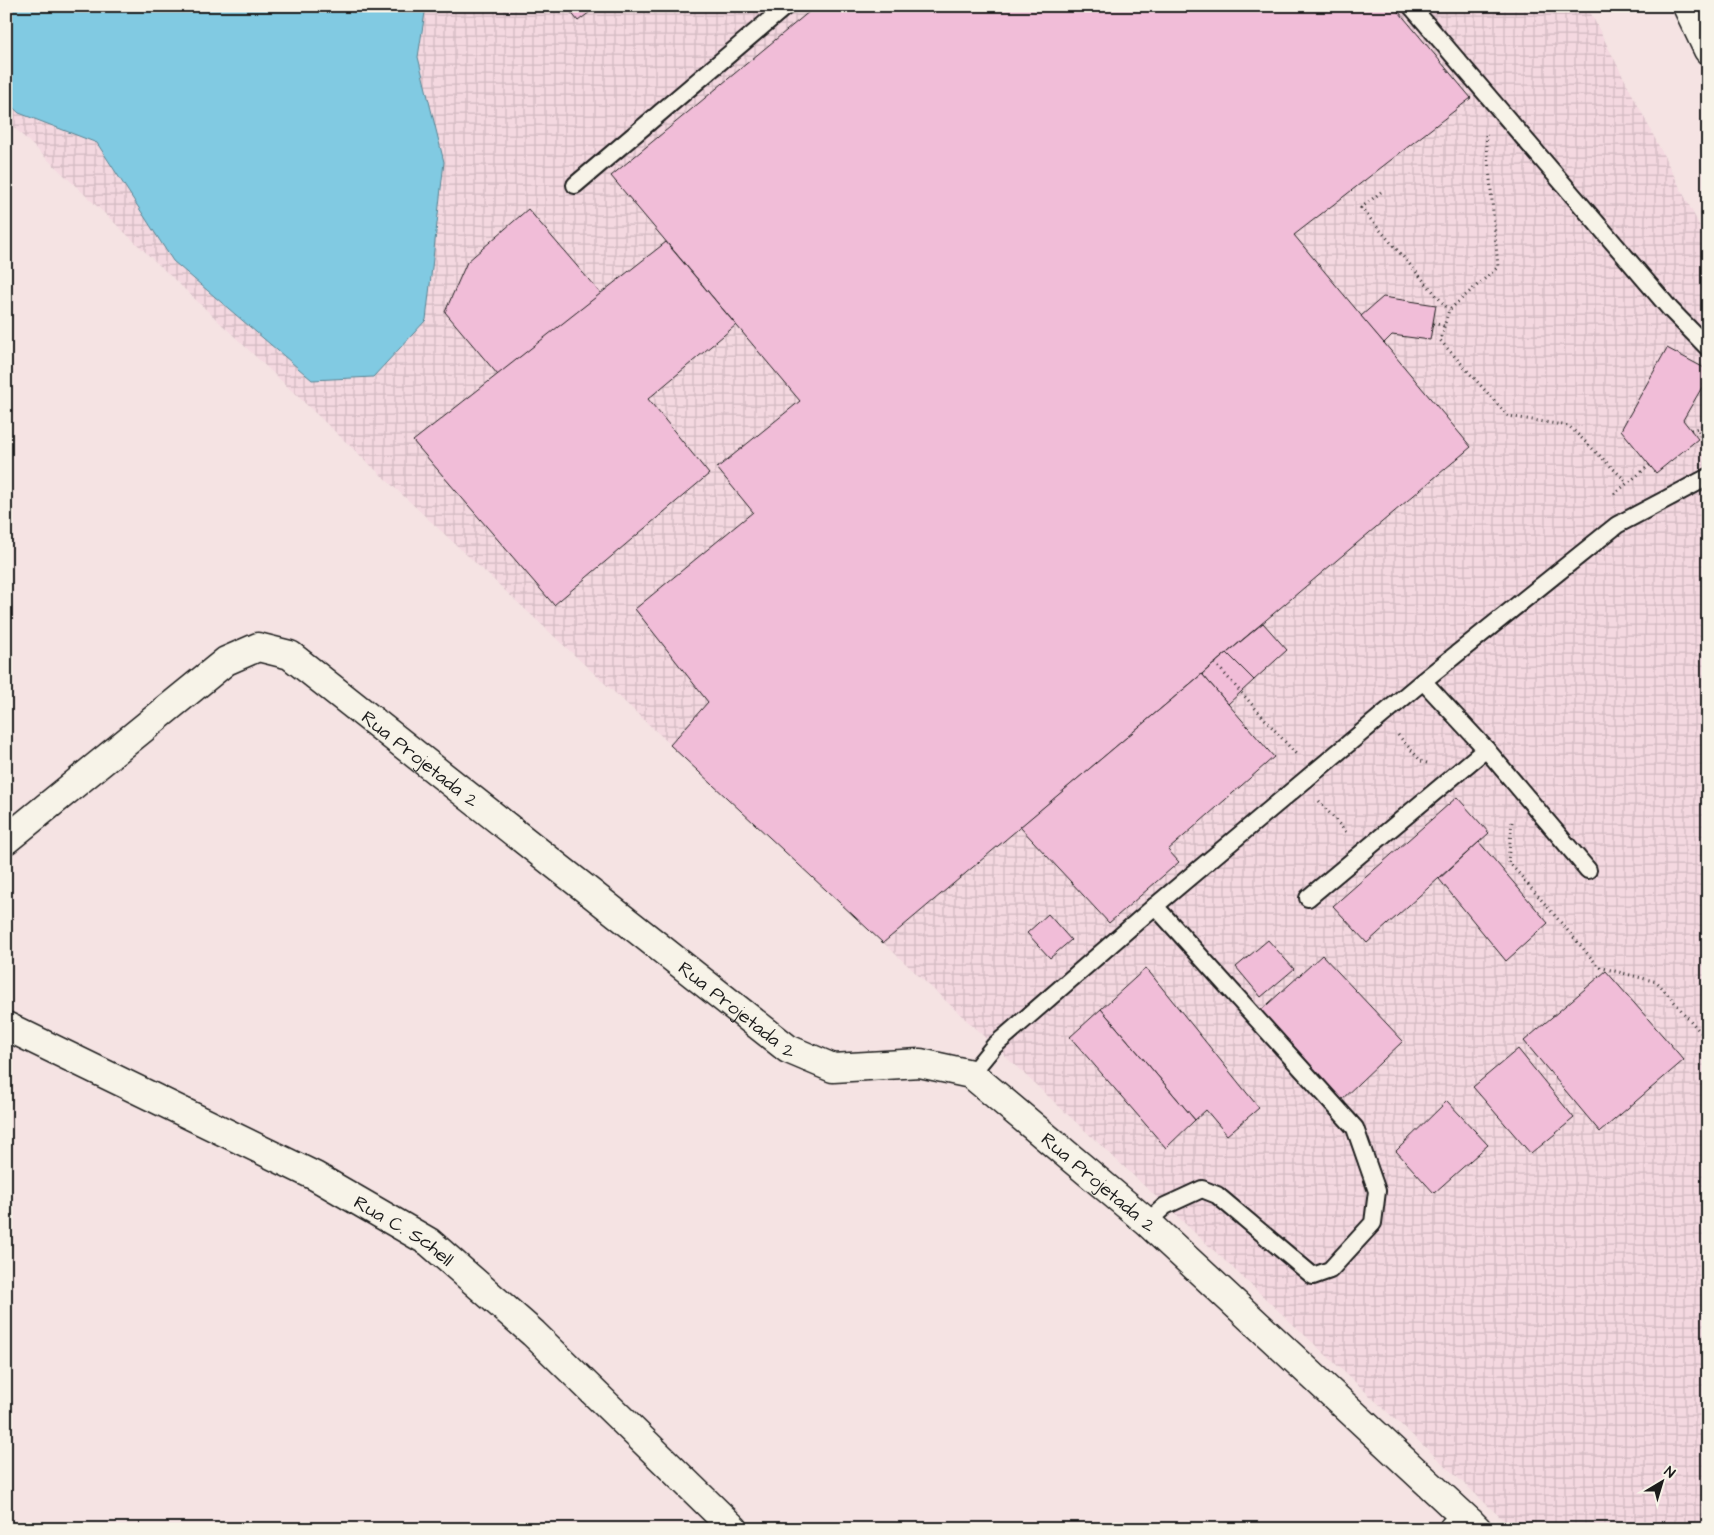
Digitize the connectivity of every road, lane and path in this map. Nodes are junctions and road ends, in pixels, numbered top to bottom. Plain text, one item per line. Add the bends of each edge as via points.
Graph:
1 (786, 6) edge
2 (1411, 6) edge
3 (1687, 6) edge
4 (1708, 50) edge
5 (1481, 88) junction
6 (575, 185) dead end
7 (1381, 192) dead end
8 (1449, 310) junction
9 (1432, 323) dead end
10 (1444, 326) junction
11 (1708, 348) edge
12 (1691, 430) dead end
13 (1708, 460) edge
14 (1650, 465) dead end
15 (1708, 477) edge
16 (1628, 483) junction
17 (1613, 495) dead end
18 (1215, 663) dead end
19 (1423, 681) junction
20 (1397, 735) dead end
21 (1304, 748) dead end
22 (1486, 749) junction
23 (1296, 755) junction
24 (1457, 773) junction
25 (1308, 778) junction
26 (1505, 814) dead end
27 (6, 840) edge
28 (1363, 851) junction
29 (1588, 870) dead end
30 (1308, 898) dead end
31 (1155, 906) junction
32 (6, 1026) edge
33 (1708, 1041) edge
34 (971, 1074) junction
35 (1148, 1222) junction
36 (1467, 1526) edge
37 (734, 1529) edge

1 - 6 lane
2 - 5 lane
3 - 4 street
5 - 8 path via 1498,267
5 - 11 lane via 1670,309
7 - 8 path via 1361,208
8 - 10 path
9 - 10 path
10 - 16 path via 1440,340 1508,416 1570,426
12 - 13 path via 1698,428
14 - 16 path
15 - 19 lane via 1617,526
16 - 17 path
18 - 23 path
19 - 22 lane
19 - 25 lane
20 - 24 path via 1421,761
21 - 23 path
22 - 24 lane
22 - 29 lane
23 - 25 path
24 - 28 lane
25 - 28 path via 1321,804
25 - 31 lane
26 - 33 path via 1512,822 1508,861 1599,967 1657,982
27 - 34 street, Rua Projetada 2 via 226,661 258,647 290,655 788,1049 833,1068 920,1063
28 - 30 lane
31 - 34 lane via 994,1046
31 - 35 lane via 1355,1128 1377,1191 1373,1223 1330,1270 1313,1276 1217,1195 1202,1190 1166,1206
32 - 37 street, Rua C. Schell via 315,1176 428,1242 533,1333
34 - 35 street, Rua Projetada 2
35 - 36 street, Rua Projetada 2

